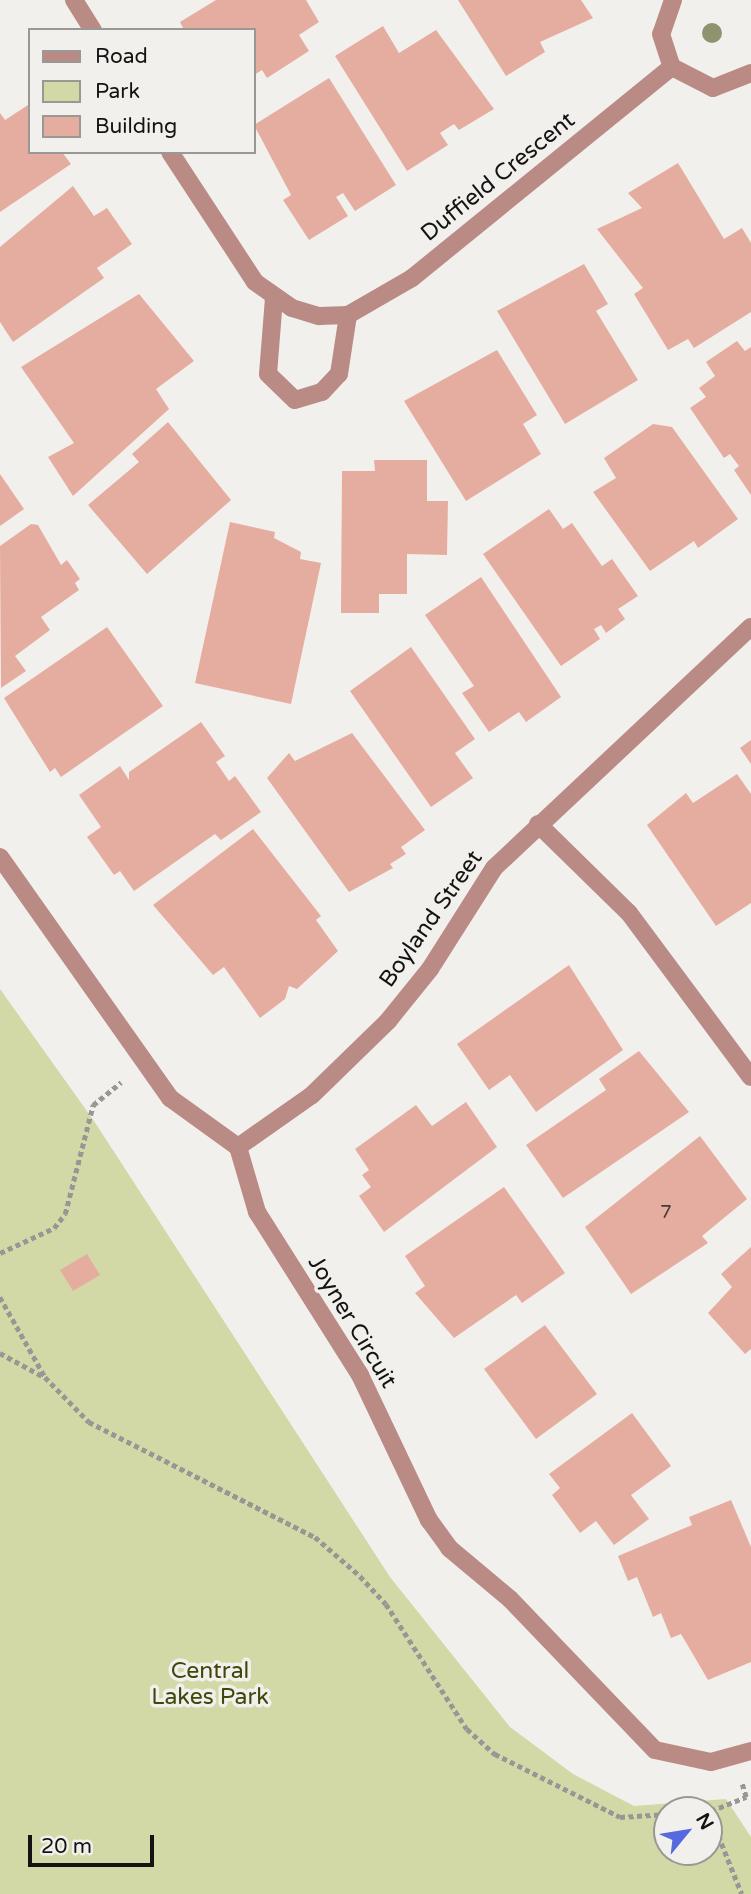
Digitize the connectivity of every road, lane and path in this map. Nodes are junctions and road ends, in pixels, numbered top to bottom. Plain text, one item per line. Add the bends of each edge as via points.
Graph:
1 (74, 0) edge
2 (673, 0) edge
3 (92, 28) edge
4 (672, 67) junction
5 (748, 82) edge
6 (171, 154) edge
7 (274, 298) junction
8 (348, 315) junction
9 (751, 626) edge
10 (538, 824) junction
11 (0, 857) edge
12 (143, 1064) junction
13 (751, 1077) edge
14 (238, 1147) junction
15 (0, 1253) edge
16 (0, 1297) edge
17 (0, 1353) edge
18 (45, 1377) junction
19 (751, 1751) edge
20 (653, 1815) edge
21 (723, 1848) edge
22 (741, 1894) edge

1 - 3 street
2 - 4 street via 661,34
4 - 5 street via 713,88
4 - 8 street, Duffield Crescent via 412,278
6 - 7 street via 237,259
7 - 8 street via 319,316
7 - 8 street via 268,374 295,400 332,385 344,360
9 - 10 street, Boyland Street
10 - 13 street via 629,913
10 - 14 street, Boyland Street via 494,868 430,969 388,1021 312,1095
11 - 12 street
12 - 14 street via 184,1111
12 - 15 path via 93,1105 65,1214 54,1228
14 - 19 street, Joyner Circuit via 257,1212 360,1374 429,1520 449,1548 510,1599 654,1750 711,1762
16 - 18 path
17 - 18 path
18 - 20 path via 89,1422 315,1538 386,1604 467,1729 495,1754 620,1816
21 - 22 path

